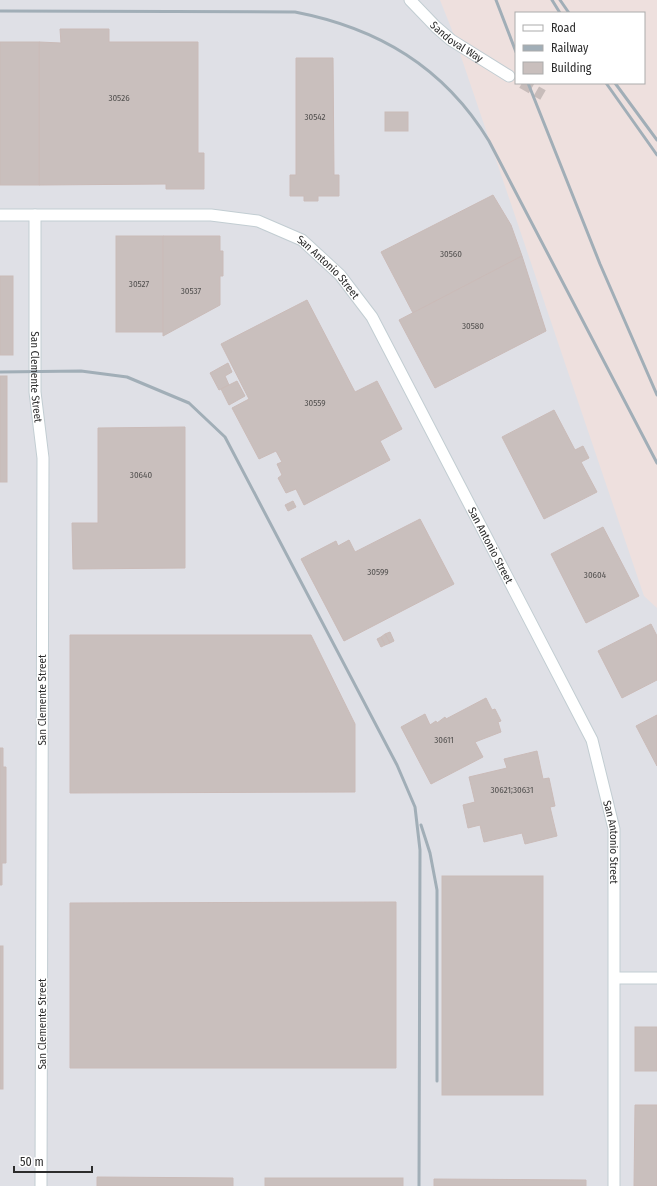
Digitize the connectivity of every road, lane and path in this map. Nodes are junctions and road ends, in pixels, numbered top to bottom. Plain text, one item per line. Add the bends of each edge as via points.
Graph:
1 (410, 0) edge
2 (509, 76) dead end
3 (0, 214) edge
4 (35, 215) junction
5 (615, 978) junction
6 (657, 978) edge
7 (41, 1186) edge
8 (614, 1186) edge

1 - 2 street, Sandoval Way via 452,40
3 - 4 street, San Antonio Street
4 - 5 street, San Antonio Street via 211,215 258,221 302,240 340,275 372,317 592,740 614,829
4 - 7 street, San Clemente Street via 35,392 43,458
5 - 6 street
5 - 8 street, San Antonio Street

